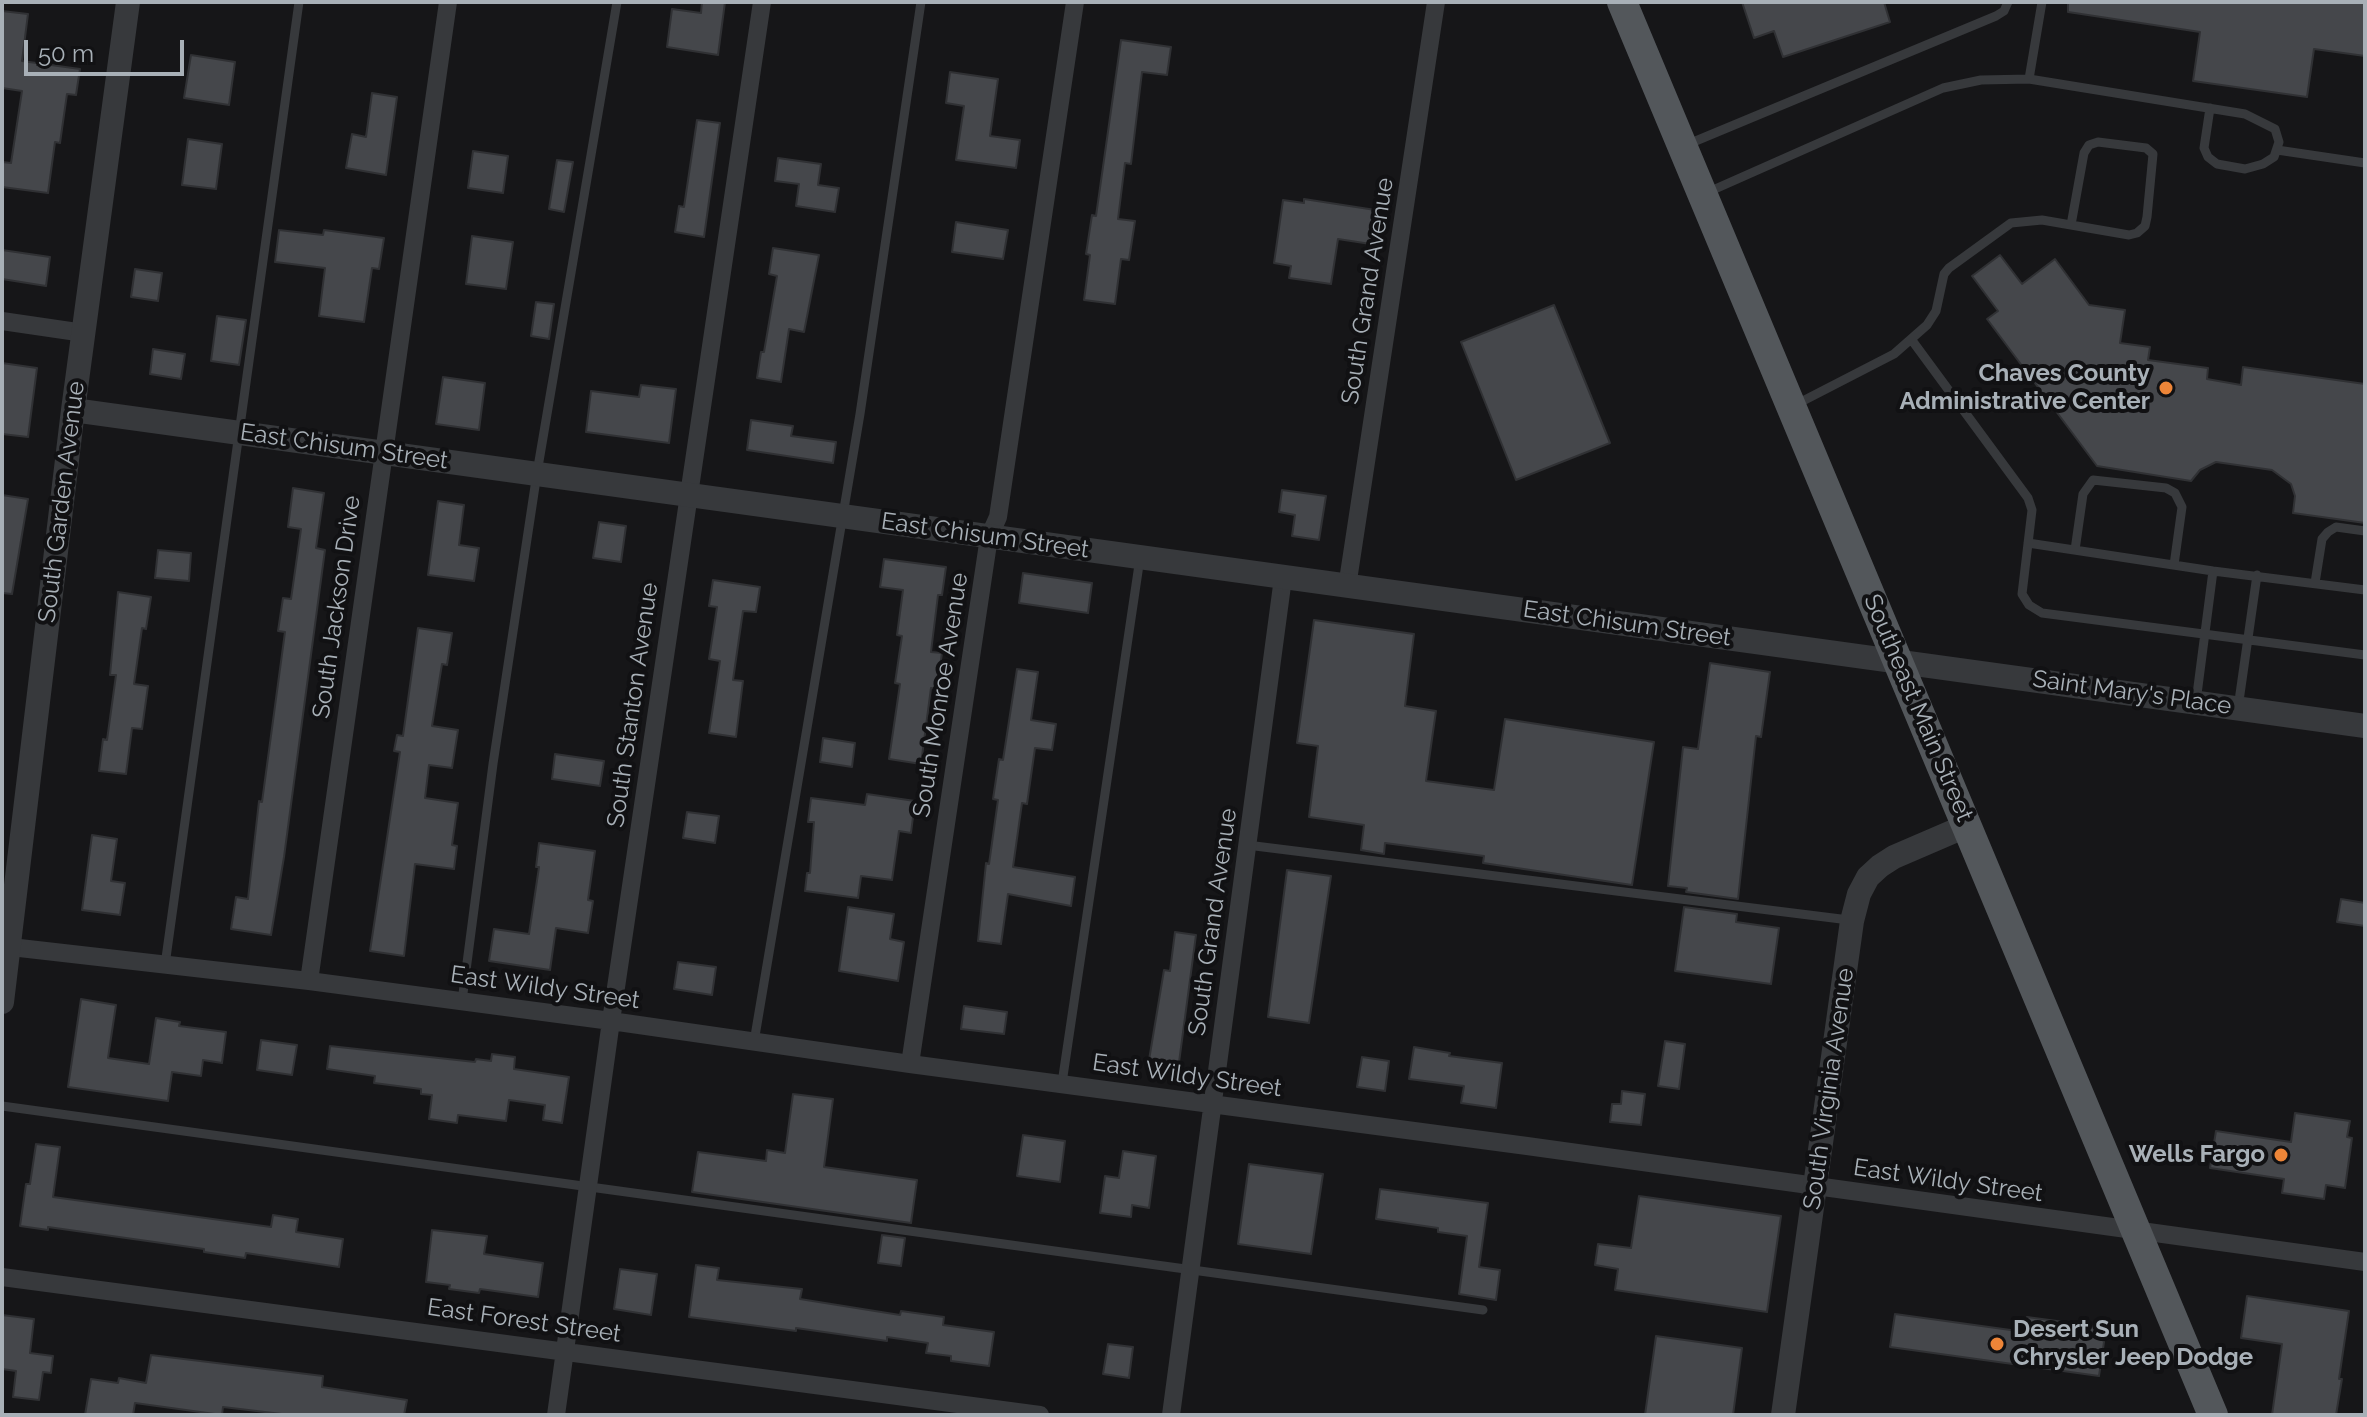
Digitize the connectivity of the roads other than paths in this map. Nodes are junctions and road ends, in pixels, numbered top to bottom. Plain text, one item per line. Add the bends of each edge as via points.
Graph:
1 (128, 2) edge
2 (299, 2) edge
3 (448, 2) edge
4 (617, 2) edge
5 (762, 2) edge
6 (921, 2) edge
7 (1075, 2) edge
8 (1436, 2) edge
9 (1622, 2) edge
10 (2008, 2) edge
11 (2042, 2) edge
12 (2029, 79) junction
13 (2210, 108) junction
14 (1683, 147) junction
15 (2277, 150) junction
16 (2365, 163) edge
17 (1703, 194) junction
18 (2071, 225) junction
19 (2, 321) edge
20 (84, 333) junction
21 (1911, 339) junction
22 (1792, 406) junction
23 (73, 410) junction
24 (238, 433) junction
25 (383, 452) junction
26 (537, 473) junction
27 (688, 494) junction
28 (842, 516) junction
29 (2365, 531) edge
30 (989, 537) junction
31 (2028, 543) junction
32 (2075, 550) junction
33 (1140, 558) junction
34 (2174, 565) junction
35 (2213, 571) junction
36 (2257, 575) junction
37 (1283, 578) junction
38 (2315, 583) junction
39 (1347, 587) junction
40 (2365, 590) edge
41 (2205, 635) junction
42 (2248, 641) junction
43 (2365, 655) edge
44 (1898, 660) junction
45 (2196, 702) junction
46 (2238, 708) junction
47 (2365, 726) edge
48 (1966, 826) junction
49 (1247, 845) junction
50 (1852, 921) junction
51 (6, 947) edge
52 (165, 965) junction
53 (309, 981) junction
54 (462, 1001) junction
55 (2, 1002) edge
56 (611, 1021) junction
57 (754, 1042) junction
58 (910, 1064) junction
59 (1062, 1083) junction
60 (1213, 1104) junction
61 (2, 1106) edge
62 (587, 1188) junction
63 (1816, 1188) junction
64 (2135, 1230) junction
65 (2365, 1262) edge
66 (1190, 1270) junction
67 (2, 1277) edge
68 (1483, 1310) dead end
69 (564, 1351) junction
70 (556, 1415) edge
71 (1040, 1415) edge
72 (1171, 1415) edge
73 (1783, 1415) edge
74 (2213, 1415) edge

1 - 20 street, South Garden Avenue
2 - 24 lane
3 - 25 street, South Jackson Drive
4 - 26 lane
5 - 27 street, South Stanton Avenue
6 - 28 lane
7 - 30 street, South Monroe Avenue via 998,517
8 - 39 street, South Grand Avenue
9 - 14 main road, Southeast Main Street
10 - 14 lane via 1996,16
11 - 12 lane
12 - 13 lane
12 - 17 lane via 1981,80 1943,88
13 - 15 lane via 2245,114 2275,129
13 - 15 lane via 2204,148 2217,164 2245,169 2263,164
14 - 17 main road, Southeast Main Street
15 - 16 lane
17 - 22 main road, Southeast Main Street
18 - 18 lane via 2137,233 2147,217 2153,154 2146,148 2089,145
18 - 21 lane via 2019,221 1974,250 1944,274 1936,311
19 - 20 street
20 - 23 street, South Garden Avenue
21 - 22 lane via 1894,354
21 - 31 lane via 2028,498
22 - 44 main road, Southeast Main Street
23 - 24 street, East Chisum Street
23 - 51 street, South Garden Avenue
24 - 25 street, East Chisum Street
24 - 52 lane
25 - 26 street, East Chisum Street
25 - 53 street, South Jackson Drive
26 - 27 street, East Chisum Street
26 - 54 lane
27 - 28 street, East Chisum Street
27 - 56 street, South Stanton Avenue
28 - 30 street, East Chisum Street
28 - 57 lane
29 - 38 lane via 2336,527 2328,532 2322,539
30 - 33 street, East Chisum Street
30 - 58 street, South Monroe Avenue
31 - 32 lane
31 - 41 lane via 2022,594 2042,613
32 - 34 lane
32 - 34 lane via 2083,494 2093,480 2166,488 2182,507
33 - 37 street, East Chisum Street
33 - 59 lane
34 - 35 lane
35 - 36 lane
35 - 41 lane
36 - 38 lane
36 - 42 lane
37 - 39 street, East Chisum Street
37 - 49 street, South Grand Avenue
38 - 40 lane
39 - 44 street, East Chisum Street
41 - 42 lane
41 - 45 lane
42 - 43 lane
42 - 46 lane
44 - 45 street, Saint Mary's Place
44 - 48 main road, Southeast Main Street
45 - 46 street, Saint Mary's Place
46 - 47 street, Saint Mary's Place
48 - 50 street, South Virginia Avenue via 1880,866 1859,894
48 - 64 main road, Southeast Main Street
49 - 50 lane
49 - 60 street, South Grand Avenue
50 - 63 street, South Virginia Avenue
51 - 52 street, East Wildy Street
51 - 55 street, South Garden Avenue
52 - 53 street, East Wildy Street
53 - 54 street, East Wildy Street
54 - 56 street, East Wildy Street
56 - 57 street, East Wildy Street
56 - 62 street, South Stanton Avenue
57 - 58 street, East Wildy Street
58 - 59 street, East Wildy Street
59 - 60 street, East Wildy Street
60 - 63 street, East Wildy Street
60 - 66 street, South Grand Avenue
61 - 62 lane
62 - 66 lane
62 - 69 street, South Stanton Avenue
63 - 64 street, East Wildy Street
63 - 73 street, South Virginia Avenue
64 - 65 street, East Wildy Street
64 - 74 main road, Southeast Main Street
66 - 68 lane
66 - 72 street, South Grand Avenue
67 - 69 street, East Forest Street
69 - 70 street, South Stanton Avenue
69 - 71 street, East Forest Street

